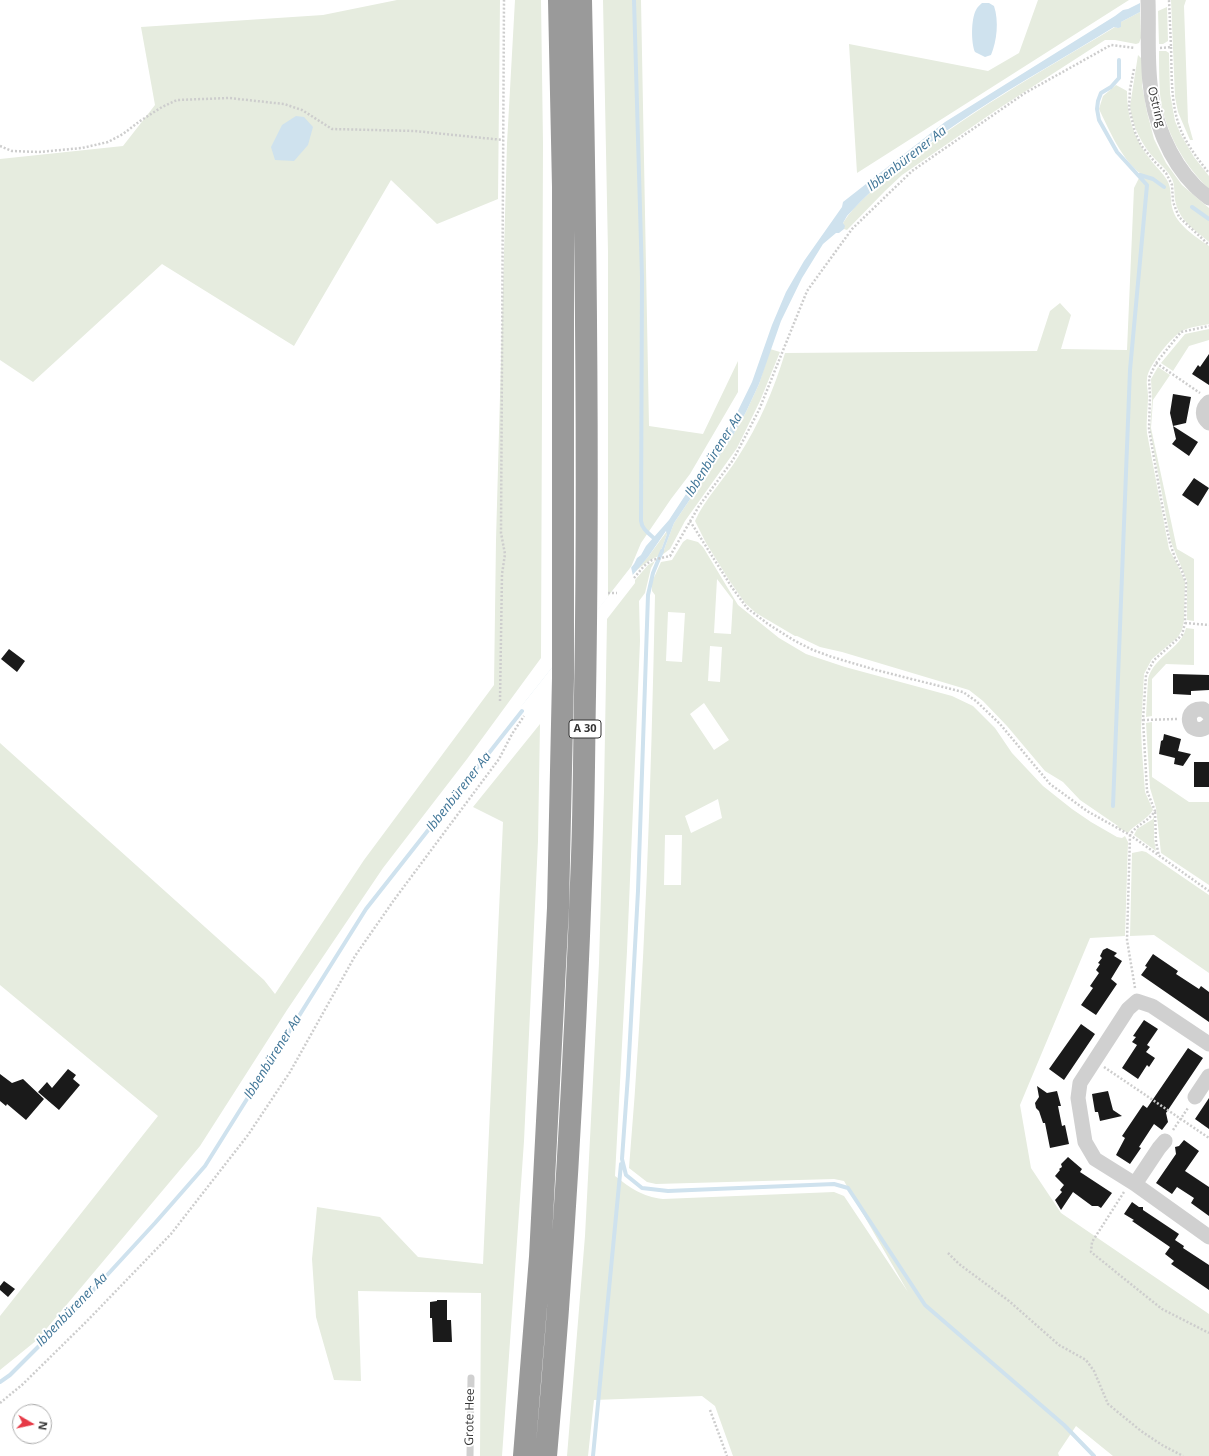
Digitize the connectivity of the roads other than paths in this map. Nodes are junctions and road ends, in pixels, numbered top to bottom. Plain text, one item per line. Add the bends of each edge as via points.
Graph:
1 (559, 0) edge
2 (581, 0) edge
3 (1148, 0) edge
4 (1209, 198) edge
5 (1206, 399) edge
6 (1209, 423) edge
7 (1189, 719) road end
8 (1209, 723) edge
9 (1209, 1044) edge
10 (1209, 1076) edge
11 (1195, 1097) road end
12 (1165, 1141) road end
13 (1135, 1184) junction
14 (1209, 1237) edge
15 (471, 1378) dead end
16 (470, 1456) edge
17 (524, 1456) edge
18 (546, 1456) edge

1 - 17 highway, A 30 via 563,187 563,678 558,908 540,1257
2 - 18 highway, A 30 via 588,532 582,854 568,1178
3 - 4 street, Ostring via 1150,84 1156,116 1178,165 1194,186
5 - 6 street via 1203,415
7 - 8 street via 1195,729 1202,730
9 - 13 street via 1152,1006 1138,1001 1128,1009 1080,1083 1078,1098 1085,1142 1095,1159
10 - 11 street
12 - 13 street
13 - 14 street
15 - 16 lane, Grote Hee

